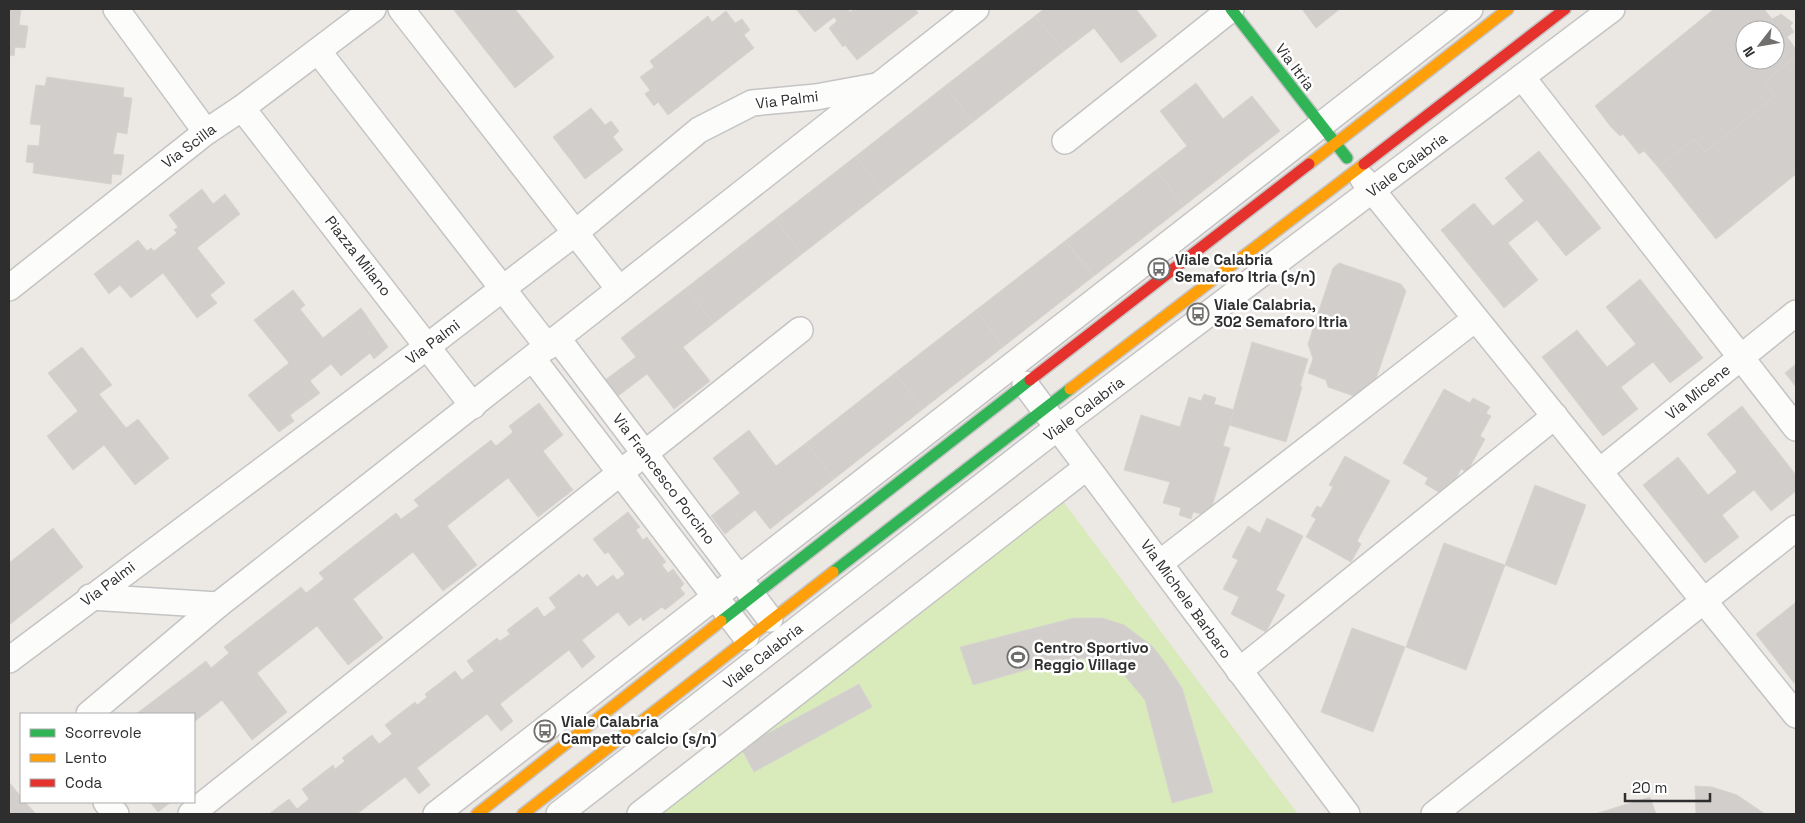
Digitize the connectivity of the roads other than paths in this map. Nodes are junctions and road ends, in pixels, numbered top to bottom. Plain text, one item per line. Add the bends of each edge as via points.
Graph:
1 (116, 9) edge
2 (372, 9) edge
3 (401, 9) edge
4 (976, 9) edge
5 (1231, 9) edge
6 (1470, 9) edge
7 (1508, 9) edge
8 (1565, 9) edge
9 (1612, 9) edge
10 (318, 50) junction
11 (1522, 77) junction
12 (880, 85) junction
13 (242, 108) junction
14 (206, 132) junction
15 (1328, 134) junction
16 (1065, 141) dead end
17 (1357, 171) junction
18 (1373, 192) junction
19 (575, 233) junction
20 (9, 288) edge
21 (502, 288) junction
22 (619, 289) junction
23 (1796, 313) edge
24 (1476, 318) junction
25 (800, 330) dead end
26 (428, 346) junction
27 (546, 348) junction
28 (1741, 357) junction
29 (1025, 384) junction
30 (473, 406) junction
31 (1555, 416) junction
32 (1051, 419) junction
33 (1796, 428) edge
34 (646, 454) junction
35 (1087, 466) junction
36 (1600, 471) junction
37 (620, 473) junction
38 (1796, 528) edge
39 (1160, 563) junction
40 (745, 587) junction
41 (90, 597) junction
42 (1703, 601) junction
43 (218, 605) junction
44 (722, 605) junction
45 (770, 619) junction
46 (746, 637) junction
47 (9, 660) edge
48 (1240, 671) junction
49 (90, 713) edge
50 (1796, 715) edge
51 (107, 803) edge
52 (116, 814) edge
53 (191, 814) edge
54 (436, 814) edge
55 (477, 814) edge
56 (523, 814) edge
57 (559, 814) edge
58 (640, 814) edge
59 (1347, 814) edge
60 (1434, 814) edge

1 - 14 street
2 - 10 street, Via Scilla
3 - 19 street
4 - 12 street, Via Palmi
5 - 15 main road, Via Itria
5 - 16 street
6 - 15 street
7 - 15 main road
8 - 17 main road, Viale Calabria
9 - 11 street, Viale Calabria
10 - 13 street, Via Scilla
10 - 21 street
11 - 18 street, Viale Calabria
11 - 28 street
12 - 19 street, Via Palmi via 816,97 752,103 699,130
12 - 22 street, Via Palmi
13 - 14 street, Via Scilla
13 - 26 street, Piazza Milano
14 - 20 street, Via Scilla
15 - 17 main road, Via Itria
15 - 29 main road
15 - 40 street
17 - 18 street
17 - 32 main road, Viale Calabria
18 - 24 street
18 - 32 street, Viale Calabria
19 - 21 street, Via Palmi
19 - 22 street
21 - 26 street, Via Palmi
21 - 27 street
22 - 27 street, Via Palmi
23 - 28 street, Via Micene
24 - 31 street
24 - 39 street
25 - 34 street
26 - 30 street, Piazza Milano
26 - 41 street, Via Palmi
27 - 30 street, Via Palmi
27 - 34 street, Via Francesco Porcino
27 - 37 street, Via Francesco Porcino
28 - 33 street
28 - 36 street, Via Micene
29 - 32 street, Via Michele Barbaro
29 - 40 main road
30 - 43 street, Via Palmi
31 - 36 street
31 - 48 street
32 - 35 street, Via Michele Barbaro
32 - 45 main road, Viale Calabria
32 - 57 street, Viale Calabria
34 - 37 street
34 - 40 street, Via Francesco Porcino
35 - 39 street, Via Michele Barbaro
35 - 58 street
36 - 42 street
37 - 44 street, Via Francesco Porcino
37 - 53 street
38 - 42 street
39 - 48 street, Via Michele Barbaro
40 - 44 street
40 - 45 street, Via Francesco Porcino
41 - 43 street
41 - 47 street, Via Palmi
42 - 50 street
42 - 60 street
43 - 49 street, Via Palmi
44 - 46 street, Via Francesco Porcino
44 - 54 street
44 - 55 main road
45 - 46 main road, Viale Calabria
46 - 56 main road, Viale Calabria
48 - 59 street, Via Michele Barbaro
51 - 52 street

